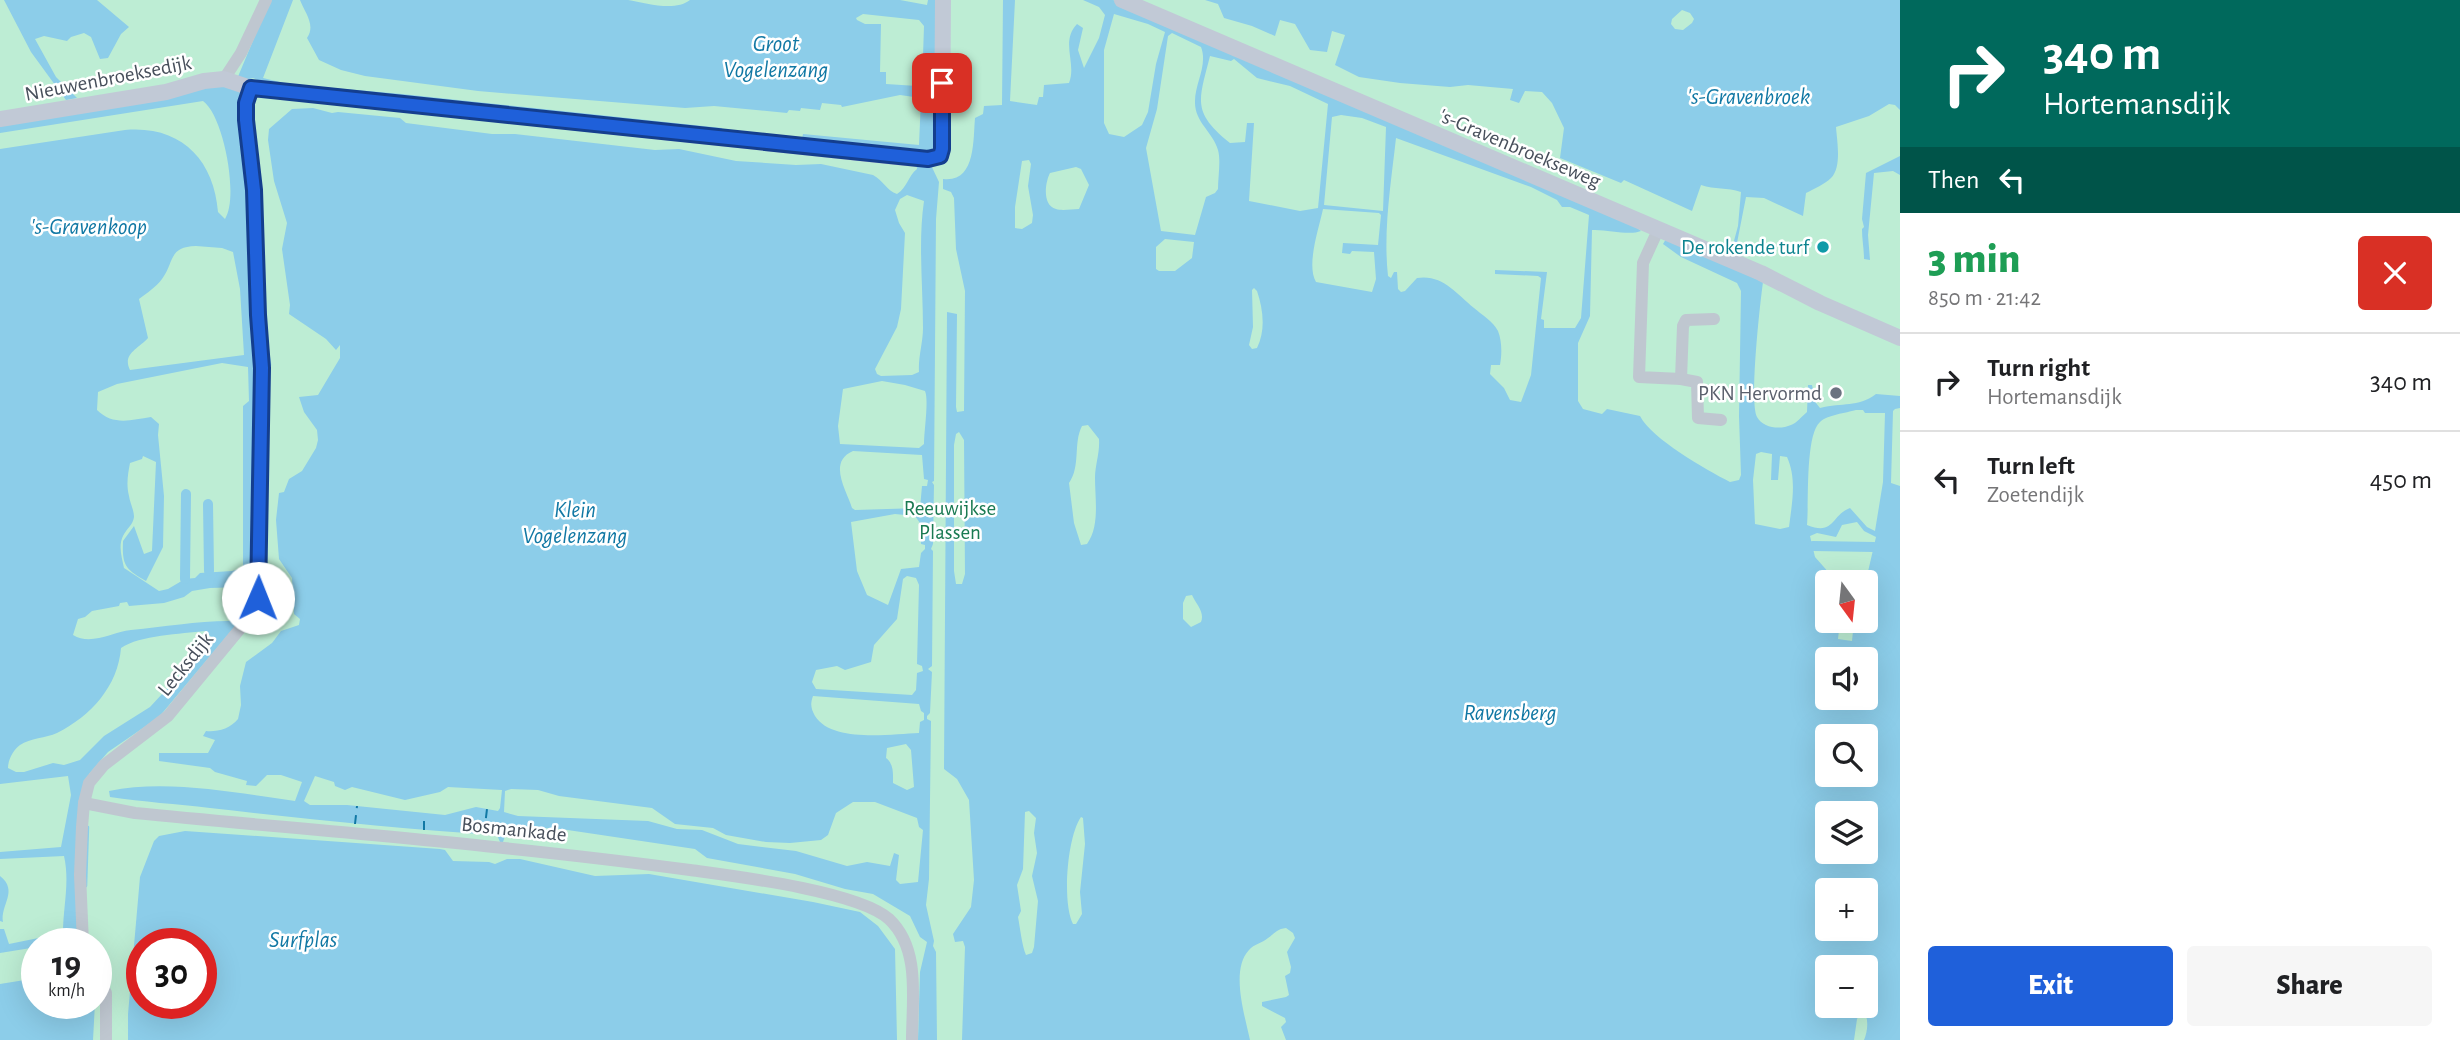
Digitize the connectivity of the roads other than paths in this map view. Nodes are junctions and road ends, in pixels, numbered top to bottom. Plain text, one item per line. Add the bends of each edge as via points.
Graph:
1 (266, 0) edge
2 (943, 0) edge
3 (1122, 0) edge
4 (238, 84) junction
5 (0, 119) edge
6 (1658, 230) junction
7 (1714, 319) dead end
8 (1900, 338) edge
9 (1681, 379) junction
10 (1721, 420) dead end
11 (84, 803) junction
12 (82, 928) edge
13 (106, 1019) edge
14 (106, 1040) edge
15 (912, 1040) edge

1 - 4 street via 241,52
2 - 4 street, Nieuwenbroeksedijk via 929,158
3 - 6 street, 's-Gravenbroekseweg
4 - 5 street, Nieuwenbroeksedijk via 204,81 166,92
4 - 11 street, Lecksdijk via 246,103 254,190 262,368 258,598 253,613 168,716 96,773
6 - 8 street, 's-Gravenbroekseweg
6 - 9 street via 1643,263 1639,377
7 - 9 street via 1686,320
9 - 10 street via 1697,382 1698,418
11 - 12 street, Lecksdijk
11 - 15 street, Bosmankade via 149,814 530,849 765,881 858,902 880,912 904,937 911,957
13 - 14 street

